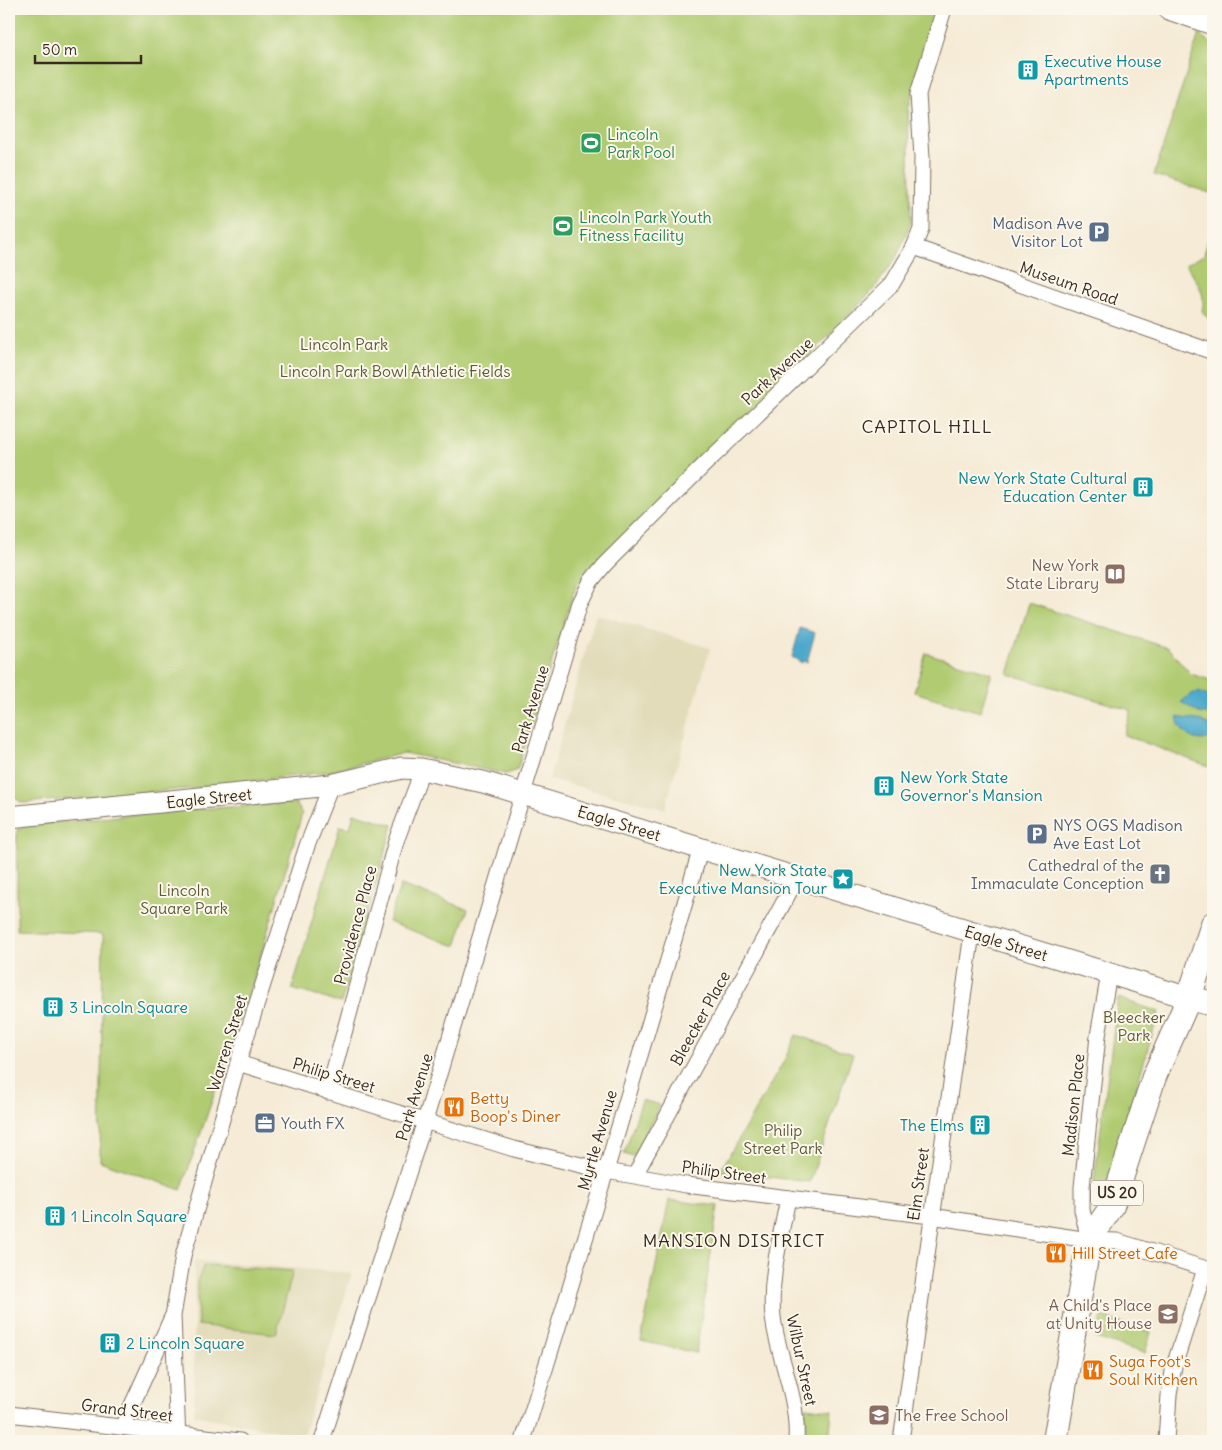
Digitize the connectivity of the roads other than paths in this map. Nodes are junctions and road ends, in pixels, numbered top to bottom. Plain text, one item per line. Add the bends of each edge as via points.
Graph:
1 (944, 9) edge
2 (1169, 9) edge
3 (1213, 24) edge
4 (914, 247) junction
5 (1213, 352) edge
6 (421, 769) junction
7 (331, 785) junction
8 (522, 793) junction
9 (9, 817) edge
10 (701, 848) junction
11 (797, 878) junction
12 (1213, 924) edge
13 (972, 933) junction
14 (1109, 974) junction
15 (1188, 998) junction
16 (1213, 1004) edge
17 (238, 1063) junction
18 (328, 1092) junction
19 (425, 1121) junction
20 (606, 1171) junction
21 (635, 1175) junction
22 (788, 1198) junction
23 (931, 1216) junction
24 (1089, 1240) junction
25 (1209, 1270) edge
26 (173, 1316) junction
27 (9, 1414) edge
28 (122, 1427) junction
29 (178, 1437) edge
30 (240, 1441) edge
31 (322, 1441) edge
32 (523, 1441) edge
33 (796, 1441) edge
34 (901, 1441) edge
35 (1055, 1441) edge
36 (1166, 1441) edge

1 - 4 street, Park Avenue via 918,94 923,214
2 - 3 street
4 - 5 street, Museum Road
4 - 8 street, Park Avenue via 892,284 703,466 591,581 580,603
6 - 7 street, Eagle Street via 402,768
6 - 8 street, Eagle Street
6 - 18 street, Providence Place via 396,842
7 - 9 street, Eagle Street
7 - 17 street, Warren Street via 307,846
8 - 10 street, Eagle Street
8 - 19 street, Park Avenue
10 - 11 street, Eagle Street
10 - 20 street, Myrtle Avenue
11 - 13 street, Eagle Street
11 - 21 street, Bleecker Place
12 - 15 main road, US 20
13 - 14 street, Eagle Street
13 - 23 street, Elm Street
14 - 15 street, Eagle Street
14 - 24 street, Madison Place via 1098,1036 1082,1187 1082,1210
15 - 16 main road, Eagle Street
15 - 24 main road, US 20 via 1154,1078 1112,1206
17 - 18 street, Philip Street
17 - 26 street, Warren Street via 183,1256
18 - 19 street, Philip Street
19 - 20 street, Philip Street
19 - 31 street, Park Avenue
20 - 21 street, Philip Street
20 - 32 street, Myrtle Avenue
21 - 22 street, Philip Street
22 - 23 street, Philip Street
22 - 33 street, Wilbur Street via 772,1299 776,1335 796,1413
23 - 24 street, Philip Street
23 - 34 street, Elm Street
24 - 25 street, Philip Street via 1117,1241
24 - 35 main road, US 20
25 - 36 street via 1174,1366
26 - 28 street, Warren Street
26 - 29 street, Warren Street
27 - 28 street, Grand Street
28 - 29 street, Grand Street
29 - 30 street, Grand Street

